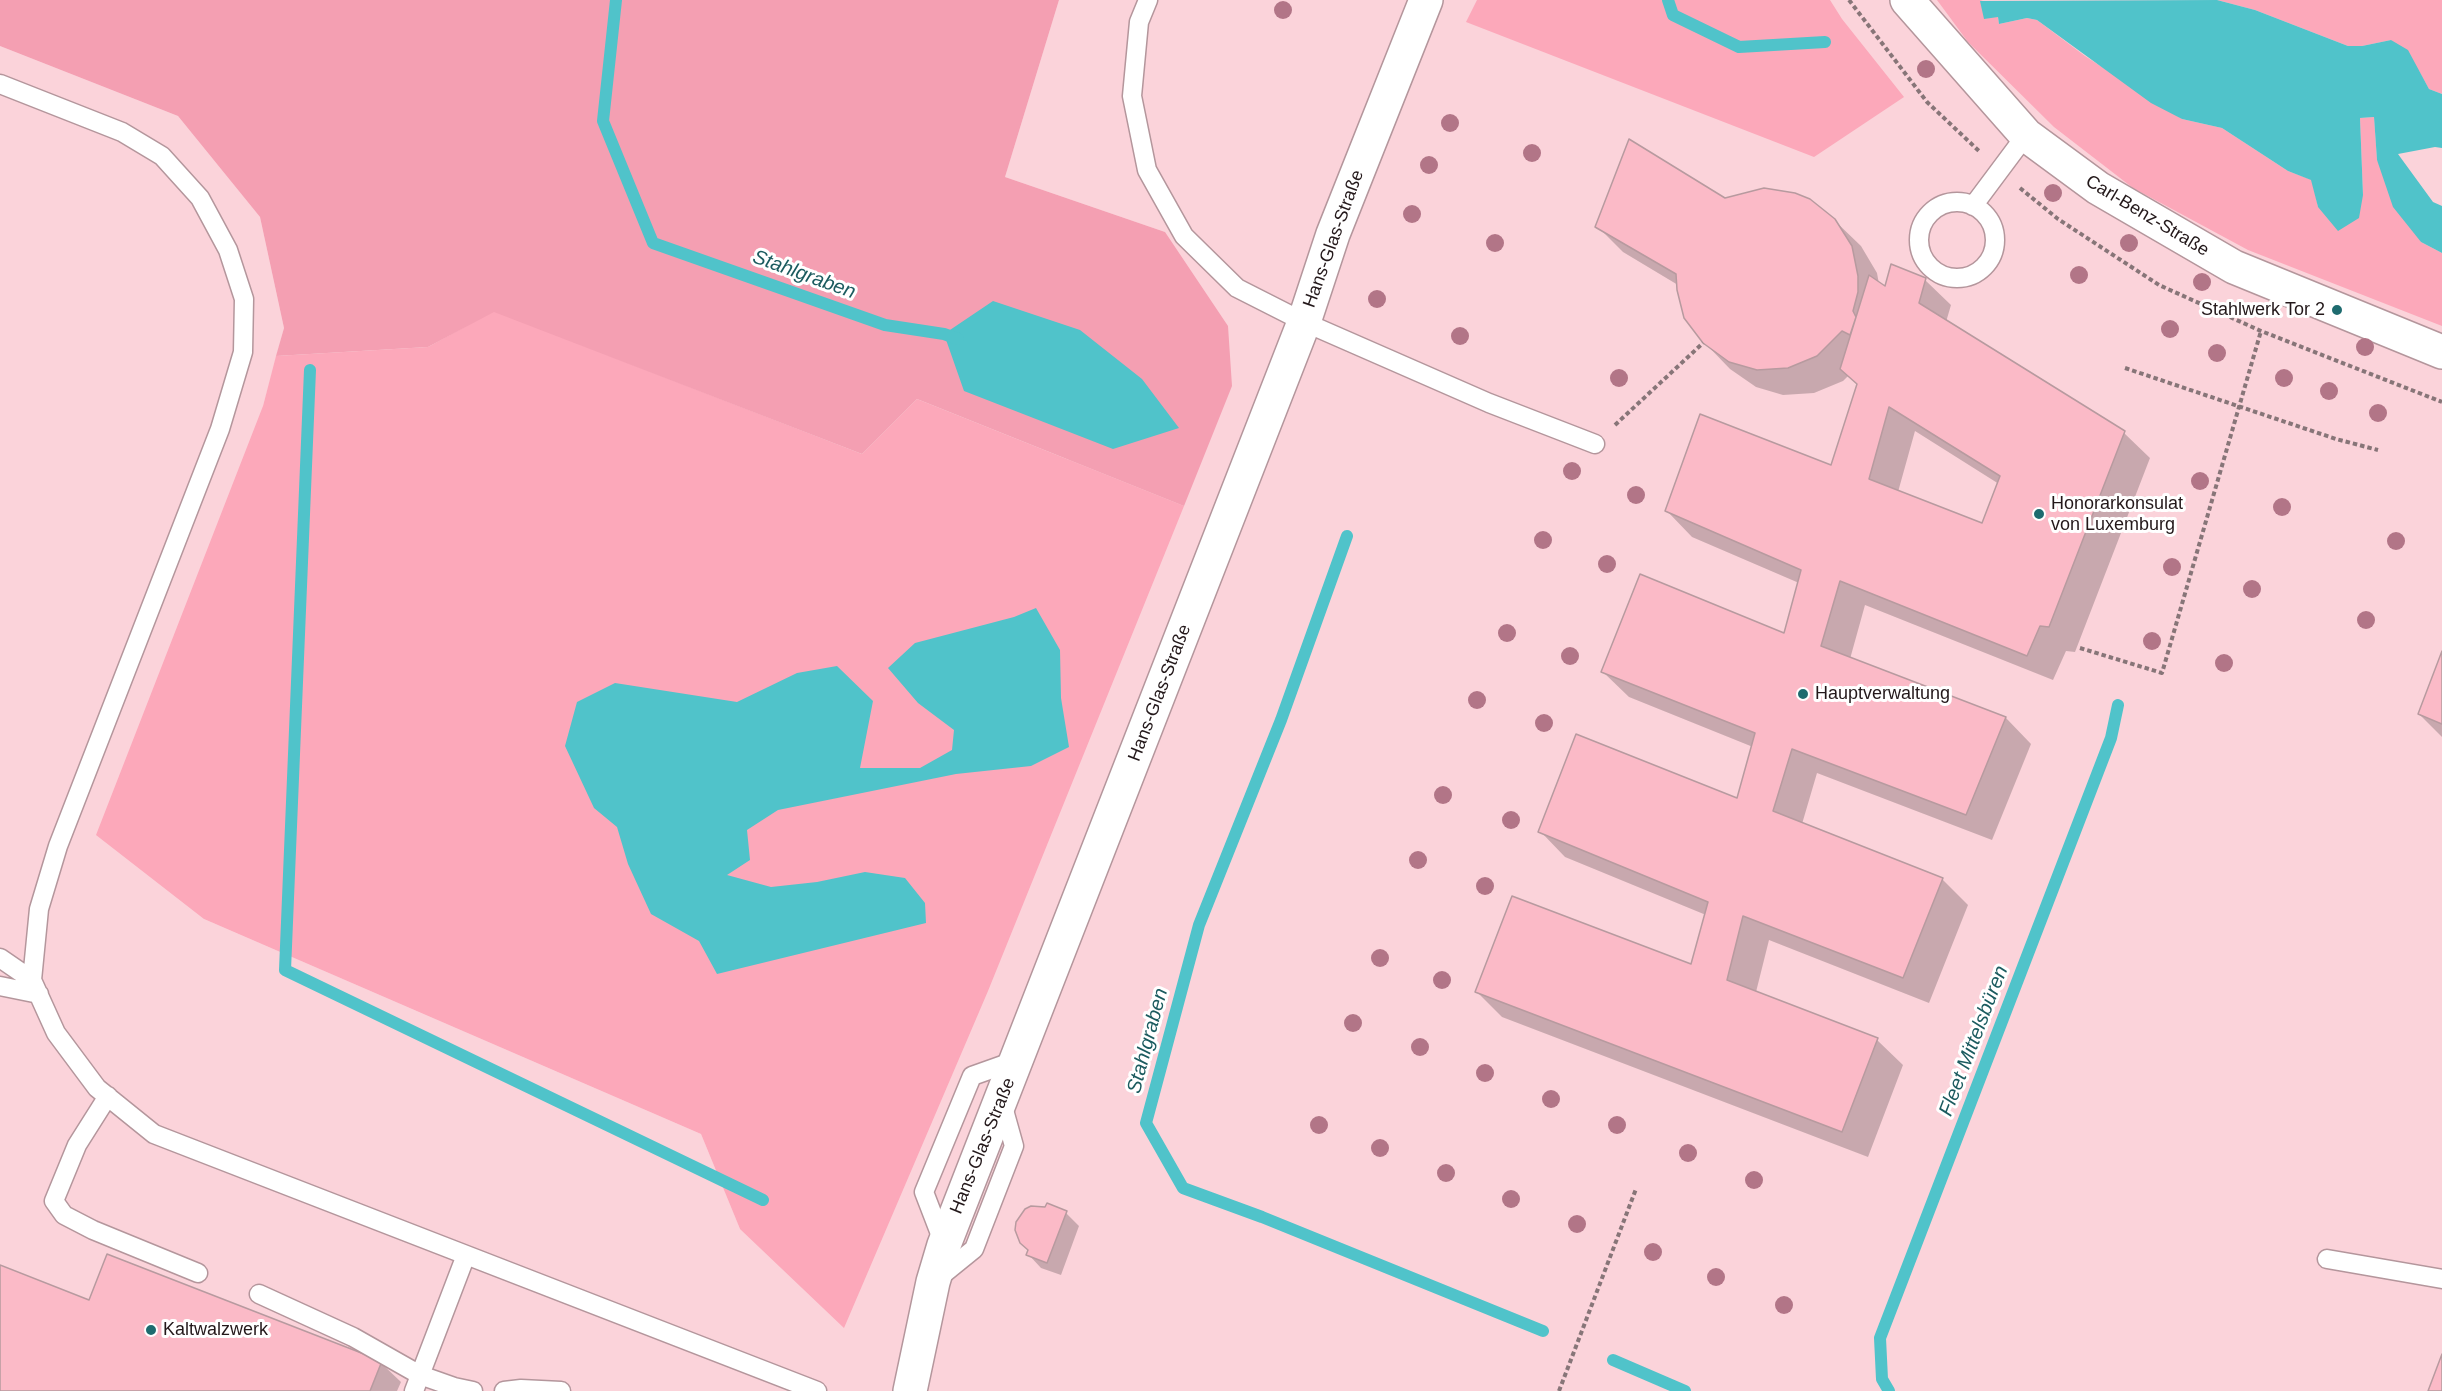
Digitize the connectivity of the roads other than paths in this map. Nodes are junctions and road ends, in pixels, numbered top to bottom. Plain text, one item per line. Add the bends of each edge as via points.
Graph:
1 (1148, 0) edge
2 (1426, 0) edge
3 (1907, 0) edge
4 (0, 84) edge
5 (2026, 135) junction
6 (1973, 206) junction
7 (1305, 322) junction
8 (2442, 352) edge
9 (1595, 444) road end
10 (0, 958) edge
11 (0, 986) edge
12 (35, 987) junction
13 (1017, 1060) junction
14 (108, 1096) junction
15 (1001, 1100) junction
16 (944, 1245) junction
17 (466, 1255) junction
18 (2327, 1259) dead end
19 (198, 1273) dead end
20 (2442, 1279) edge
21 (933, 1282) junction
22 (259, 1294) dead end
23 (417, 1383) edge
24 (473, 1391) edge
25 (504, 1391) edge
26 (561, 1391) edge
27 (817, 1391) edge
28 (910, 1391) edge

1 - 7 lane via 1139,22 1132,96 1147,170 1184,236 1237,288
2 - 7 street, Hans-Glas-Straße via 1332,234
3 - 5 street, Carl-Benz-Straße
4 - 12 lane via 122,132 162,156 200,198 228,250 244,299 243,352 220,429 58,846 39,909
5 - 6 lane
5 - 8 street, Carl-Benz-Straße via 2098,188 2234,267
6 - 6 lane via 1949,202 1927,215 1918,239 1920,251 1934,271 1965,277 1990,260 1995,236 1991,223
7 - 9 lane
7 - 13 street, Hans-Glas-Straße
10 - 12 lane
11 - 12 lane
12 - 14 lane via 56,1033
13 - 15 street, Hans-Glas-Straße
13 - 16 lane via 972,1076 924,1192
14 - 17 lane via 154,1134
14 - 19 lane via 77,1145 54,1201 64,1215 93,1230
15 - 16 street, Hans-Glas-Straße
15 - 21 lane via 1014,1146 974,1249
16 - 21 street, Hans-Glas-Straße
17 - 23 lane
17 - 27 lane
18 - 20 lane
21 - 28 street, Hans-Glas-Straße
22 - 23 lane via 353,1336
23 - 24 lane
25 - 26 lane

